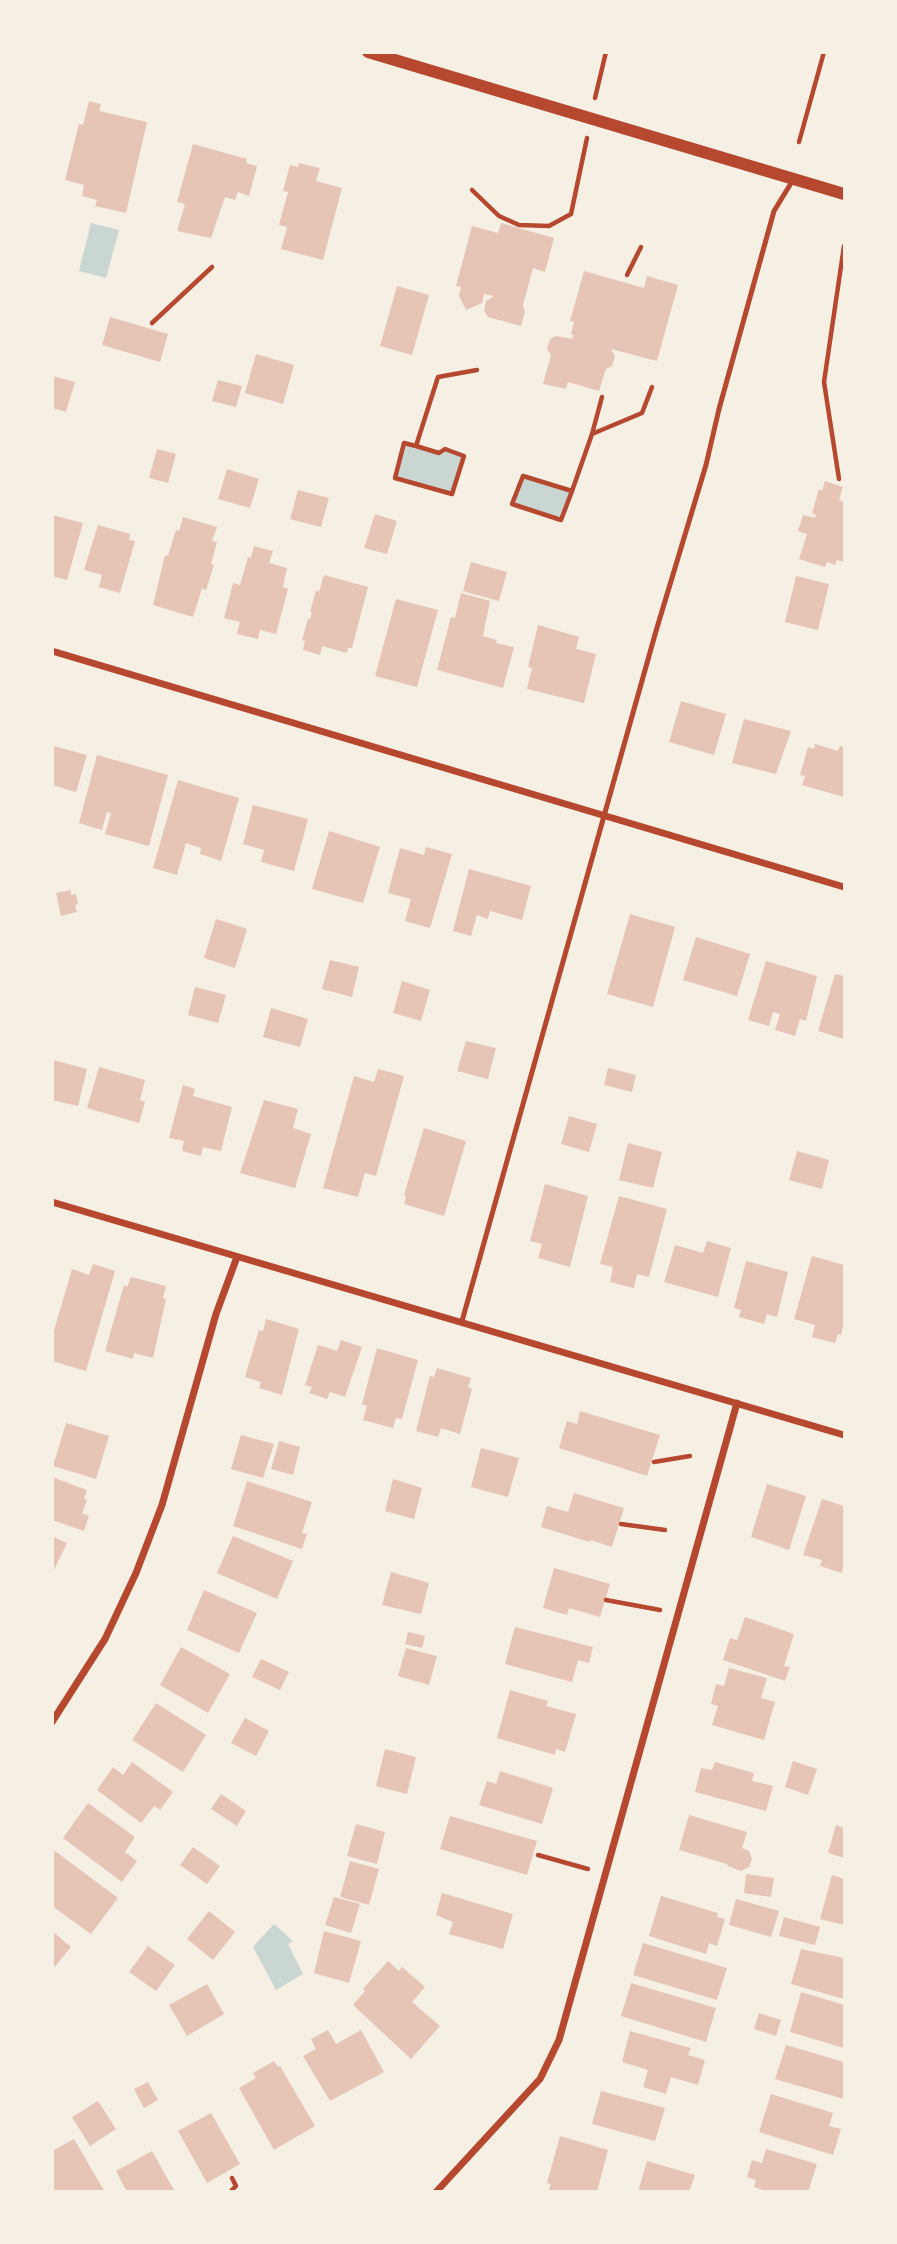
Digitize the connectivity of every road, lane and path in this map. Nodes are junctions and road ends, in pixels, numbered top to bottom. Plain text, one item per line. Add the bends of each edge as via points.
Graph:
1 (368, 52) edge
2 (606, 52) edge
3 (824, 52) edge
4 (591, 119) junction
5 (799, 142) dead end
6 (794, 178) junction
7 (472, 190) dead end
8 (845, 194) edge
9 (845, 246) edge
10 (641, 247) dead end
11 (212, 267) dead end
12 (627, 275) dead end
13 (152, 323) dead end
14 (477, 370) dead end
15 (652, 387) dead end
16 (602, 397) dead end
17 (592, 434) junction
18 (416, 446) junction
19 (839, 479) dead end
20 (572, 491) junction
21 (52, 651) edge
22 (604, 814) junction
23 (845, 887) edge
24 (52, 1202) edge
25 (237, 1257) junction
26 (462, 1321) junction
27 (737, 1403) junction
28 (845, 1435) edge
29 (690, 1456) dead end
30 (654, 1462) dead end
31 (621, 1524) dead end
32 (665, 1530) dead end
33 (606, 1600) dead end
34 (678, 1614) junction
35 (52, 1722) edge
36 (538, 1855) dead end
37 (605, 1875) junction
38 (232, 2178) dead end
39 (230, 2192) edge
40 (436, 2192) edge

1 - 4 street
2 - 4 path
3 - 5 path
4 - 6 street
4 - 7 path via 571,214 549,226 519,225 499,216
6 - 8 street
6 - 22 lane via 774,211
9 - 19 path via 824,382
10 - 12 path
11 - 13 path
14 - 18 path via 438,377
15 - 17 path via 642,413
16 - 17 path
17 - 20 path
18 - 18 path via 404,443 395,478 452,494 464,456
20 - 20 path via 523,476 512,505 561,520
21 - 22 street
22 - 23 street
22 - 26 lane
24 - 25 street
25 - 26 street
25 - 35 street via 216,1314 162,1504 136,1573 105,1639
26 - 27 street
27 - 28 street
27 - 34 street
29 - 30 path
31 - 32 path
33 - 34 path
34 - 37 street
36 - 37 path
37 - 40 street via 559,2040 540,2080
38 - 39 path via 236,2186

